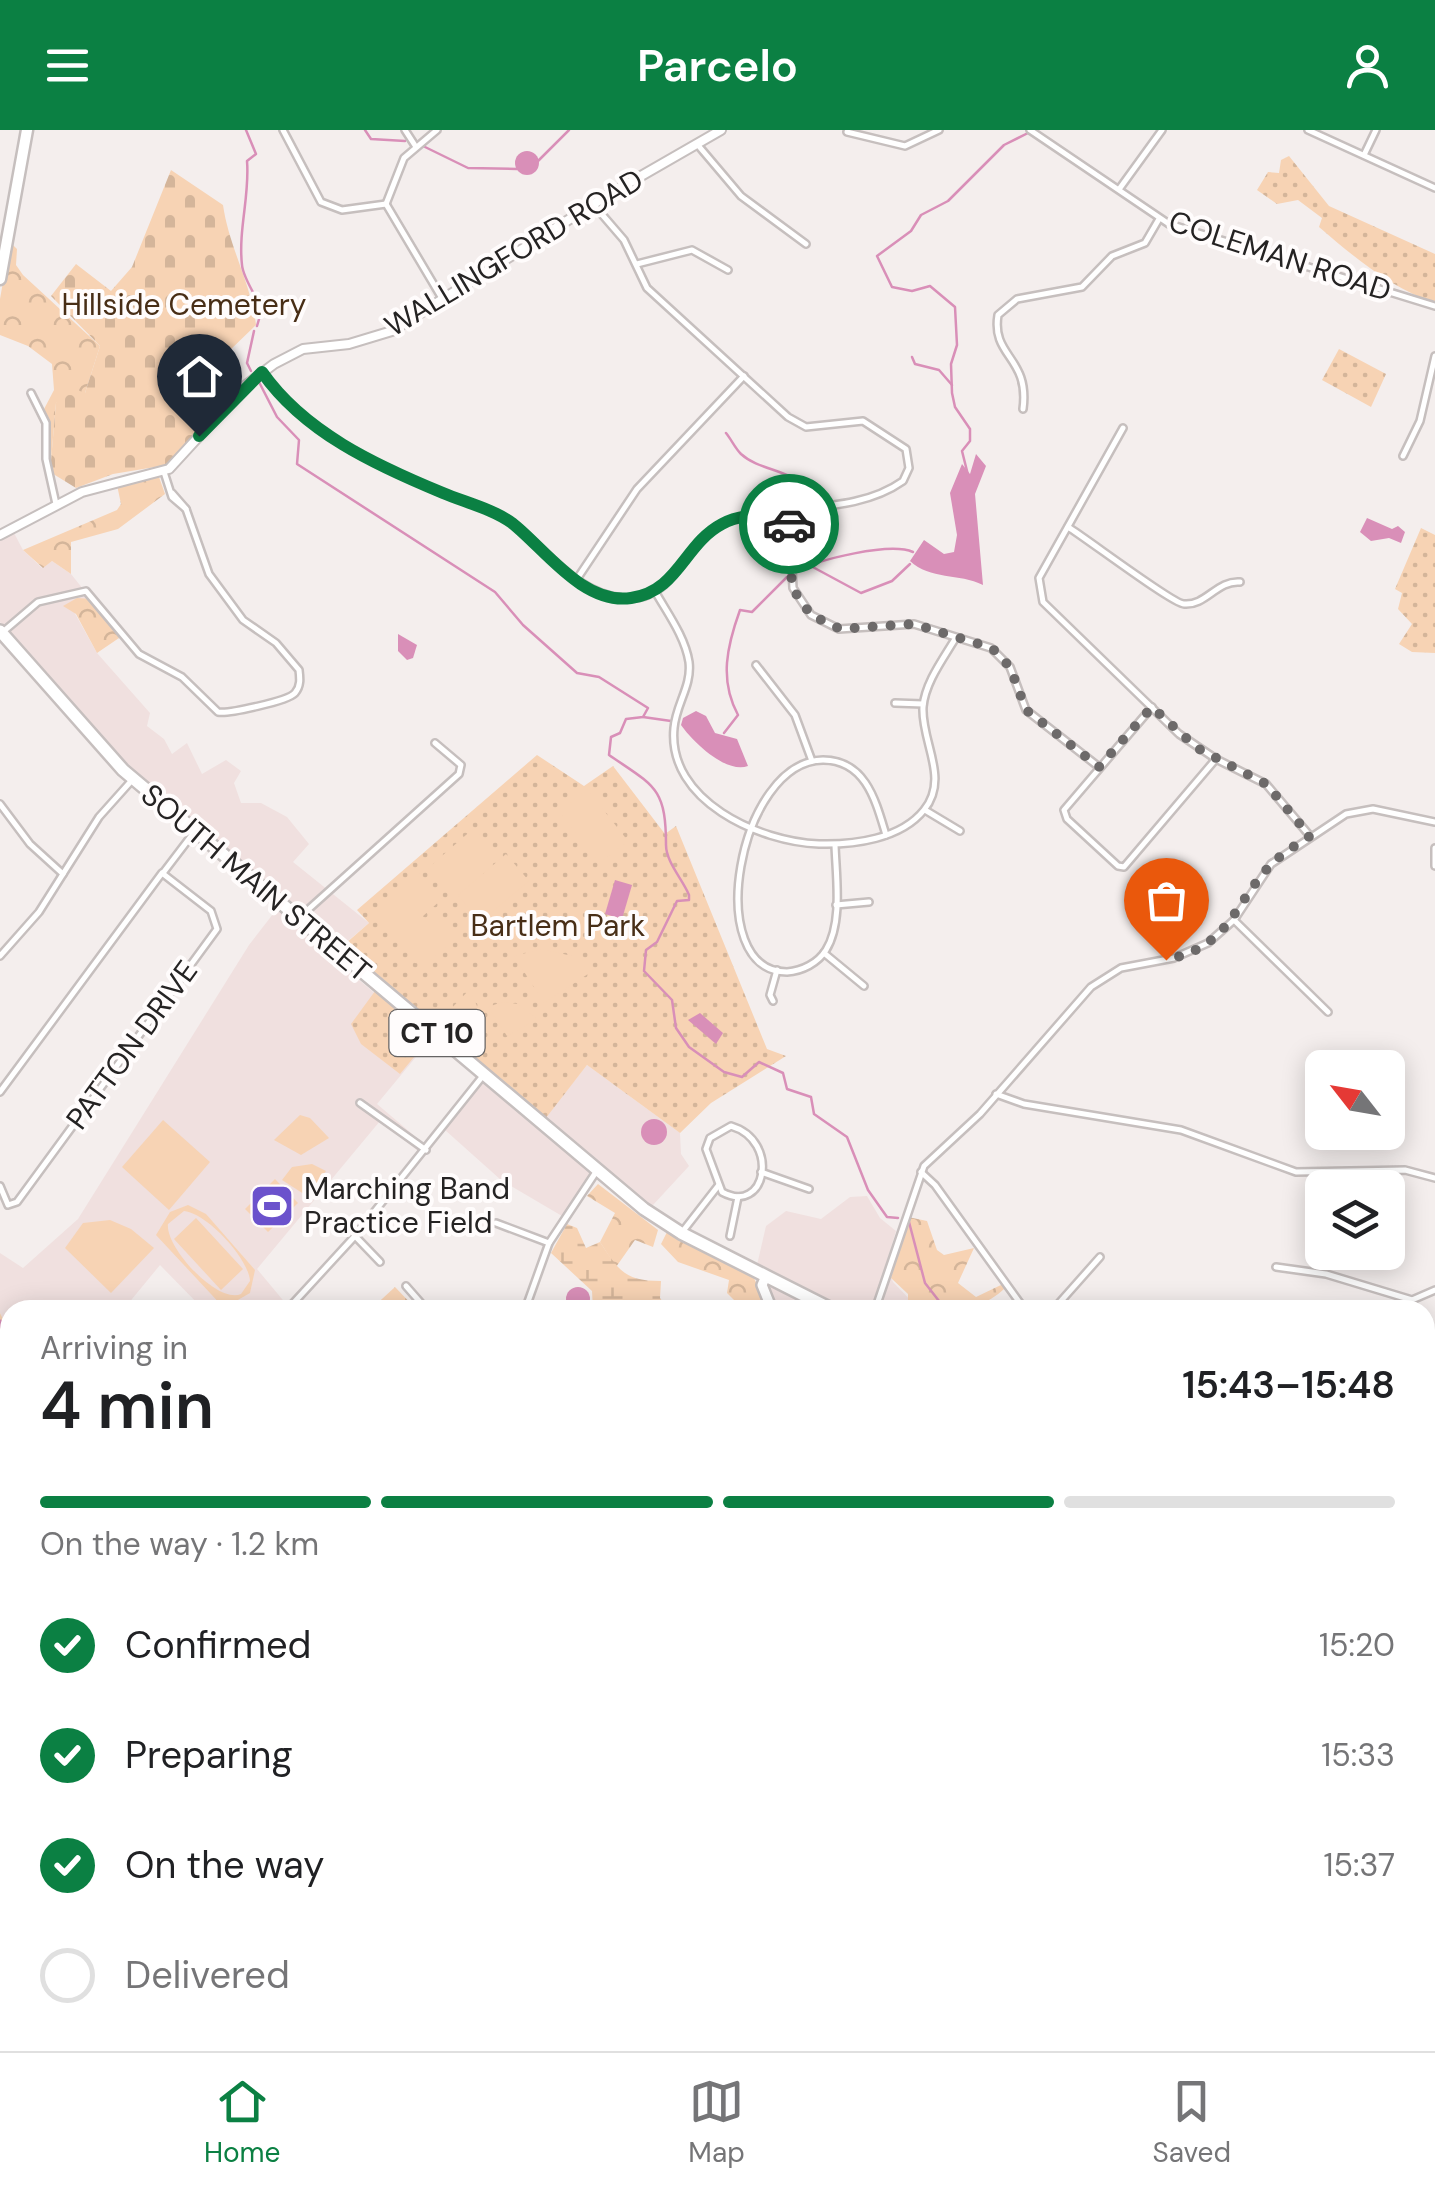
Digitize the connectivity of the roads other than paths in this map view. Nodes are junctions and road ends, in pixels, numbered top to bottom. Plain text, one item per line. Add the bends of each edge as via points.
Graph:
1 (28, 130) edge
2 (282, 130) edge
3 (405, 130) edge
4 (436, 130) edge
5 (721, 130) edge
6 (939, 130) edge
7 (1030, 130) edge
8 (1162, 130) edge
9 (1308, 130) edge
10 (1376, 130) edge
11 (847, 132) edge
12 (696, 144) junction
13 (416, 147) junction
14 (1364, 155) junction
15 (1120, 188) junction
16 (1435, 188) edge
17 (386, 204) junction
18 (593, 204) junction
19 (1159, 218) junction
20 (806, 244) dead end
21 (637, 264) junction
22 (728, 270) dead end
23 (0, 279) edge
24 (443, 300) junction
25 (1435, 306) edge
26 (1435, 356) edge
27 (262, 372) junction
28 (744, 376) junction
29 (31, 393) dead end
30 (1023, 409) dead end
31 (1124, 428) dead end
32 (1404, 456) dead end
33 (164, 472) junction
34 (56, 505) junction
35 (790, 513) junction
36 (0, 524) edge
37 (1068, 527) junction
38 (2, 535) edge
39 (577, 579) junction
40 (1240, 582) dead end
41 (656, 593) junction
42 (0, 632) edge
43 (954, 638) junction
44 (756, 665) dead end
45 (895, 703) dead end
46 (923, 704) junction
47 (1152, 707) junction
48 (435, 744) dead end
49 (1216, 760) junction
50 (812, 761) junction
51 (1099, 767) junction
52 (133, 778) junction
53 (0, 804) edge
54 (925, 810) junction
55 (1435, 822) edge
56 (749, 830) junction
57 (960, 831) dead end
58 (194, 832) junction
59 (886, 835) junction
60 (1310, 836) junction
61 (835, 845) junction
62 (1435, 848) edge
63 (1435, 866) edge
64 (162, 873) junction
65 (63, 874) junction
66 (870, 902) dead end
67 (836, 904) junction
68 (299, 918) junction
69 (1234, 920) junction
70 (824, 953) junction
71 (1, 954) edge
72 (777, 970) junction
73 (864, 986) dead end
74 (774, 1001) dead end
75 (1328, 1012) dead end
76 (484, 1074) junction
77 (0, 1092) edge
78 (996, 1094) junction
79 (360, 1103) dead end
80 (426, 1150) junction
81 (598, 1169) junction
82 (761, 1172) junction
83 (921, 1172) junction
84 (1435, 1178) edge
85 (0, 1186) edge
86 (718, 1186) junction
87 (809, 1188) dead end
88 (738, 1197) junction
89 (496, 1223) dead end
90 (682, 1233) junction
91 (354, 1236) junction
92 (730, 1236) dead end
93 (550, 1243) junction
94 (1100, 1257) dead end
95 (380, 1262) dead end
96 (1276, 1267) dead end
97 (765, 1282) junction
98 (406, 1286) dead end
99 (1435, 1290) edge
100 (296, 1300) edge
101 (418, 1300) edge
102 (529, 1300) edge
103 (770, 1300) edge
104 (808, 1300) edge
105 (879, 1300) edge
106 (1018, 1300) edge
107 (1062, 1300) edge

1 - 23 main road
2 - 17 street via 321,202 342,210
3 - 13 street
4 - 13 street
5 - 12 street, WALLINGFORD ROAD
6 - 11 street via 905,146
7 - 15 street, COLEMAN ROAD
8 - 15 street
9 - 14 street
10 - 14 street
12 - 18 street, WALLINGFORD ROAD
12 - 20 street via 741,196
13 - 17 street via 397,169
14 - 16 street
15 - 19 street, COLEMAN ROAD
17 - 24 street
18 - 21 street
18 - 24 street, WALLINGFORD ROAD
19 - 25 street, COLEMAN ROAD
19 - 30 street via 1145,243 1112,256 1082,287 1017,299 998,316 998,341 1023,374
21 - 22 street via 692,250
21 - 28 street via 647,288
24 - 27 street, WALLINGFORD ROAD via 387,334 304,349
26 - 32 street via 1422,416
27 - 33 street, WALLINGFORD ROAD
27 - 39 street via 304,420 400,475 512,523
28 - 35 street via 802,426 863,420 907,452 908,472 895,486
28 - 39 street via 637,489
29 - 34 street via 46,424
31 - 37 street
33 - 34 street via 101,485
33 - 42 street via 210,574 243,620 299,670 292,696 218,712 182,677 139,654 86,590 38,602
34 - 38 street
35 - 41 street via 723,523
35 - 43 street via 792,588 811,615 840,629 914,624
36 - 38 street
37 - 40 street via 1170,600 1197,602 1220,585
37 - 47 street via 1039,578 1043,602
39 - 41 street via 626,599
41 - 56 street via 689,659 673,731 678,760 709,802
42 - 52 highway, SOUTH MAIN STREET / CT 10
43 - 46 street
43 - 51 street via 1002,656 1026,710
44 - 50 street via 795,715
45 - 46 street
46 - 54 street via 936,779
47 - 49 street
47 - 51 street
48 - 68 street via 461,765 460,774
49 - 51 street via 1121,868 1064,810
49 - 60 street via 1266,784
50 - 56 street via 784,778
50 - 59 street via 850,766 862,776
52 - 58 highway, SOUTH MAIN STREET / CT 10
52 - 65 street
53 - 65 street
54 - 57 street
54 - 59 street
55 - 60 street via 1364,809
56 - 61 street via 794,843
56 - 72 street via 738,878 742,928 754,957
58 - 64 street
58 - 68 highway, SOUTH MAIN STREET / CT 10
59 - 61 street
60 - 69 street via 1271,864
61 - 67 street
62 - 63 street
64 - 77 street
64 - 85 street, PATTON DRIVE via 211,911 218,930 16,1202 8,1205
65 - 71 street
66 - 67 street
67 - 70 street
68 - 76 highway, SOUTH MAIN STREET / CT 10
69 - 75 street
69 - 78 street via 1197,949 1130,965 1099,981
70 - 72 street via 805,968
70 - 73 street
72 - 74 street
76 - 80 street
76 - 81 highway, SOUTH MAIN STREET / CT 10
78 - 83 street
78 - 84 street via 1193,1133 1296,1172 1405,1170
79 - 80 street
80 - 91 street
81 - 90 highway, SOUTH MAIN STREET / CT 10
81 - 93 street
82 - 86 street via 758,1144 730,1126 706,1148
82 - 87 street
82 - 88 street via 753,1193
83 - 105 street
83 - 106 street
86 - 88 street
86 - 90 street
88 - 92 street
89 - 93 street
90 - 97 highway, SOUTH MAIN STREET / CT 10
91 - 95 street
91 - 100 street
93 - 102 street
94 - 107 street
96 - 99 street via 1412,1300
97 - 103 main road
97 - 104 highway, SOUTH MAIN STREET / CT 10
98 - 101 street

